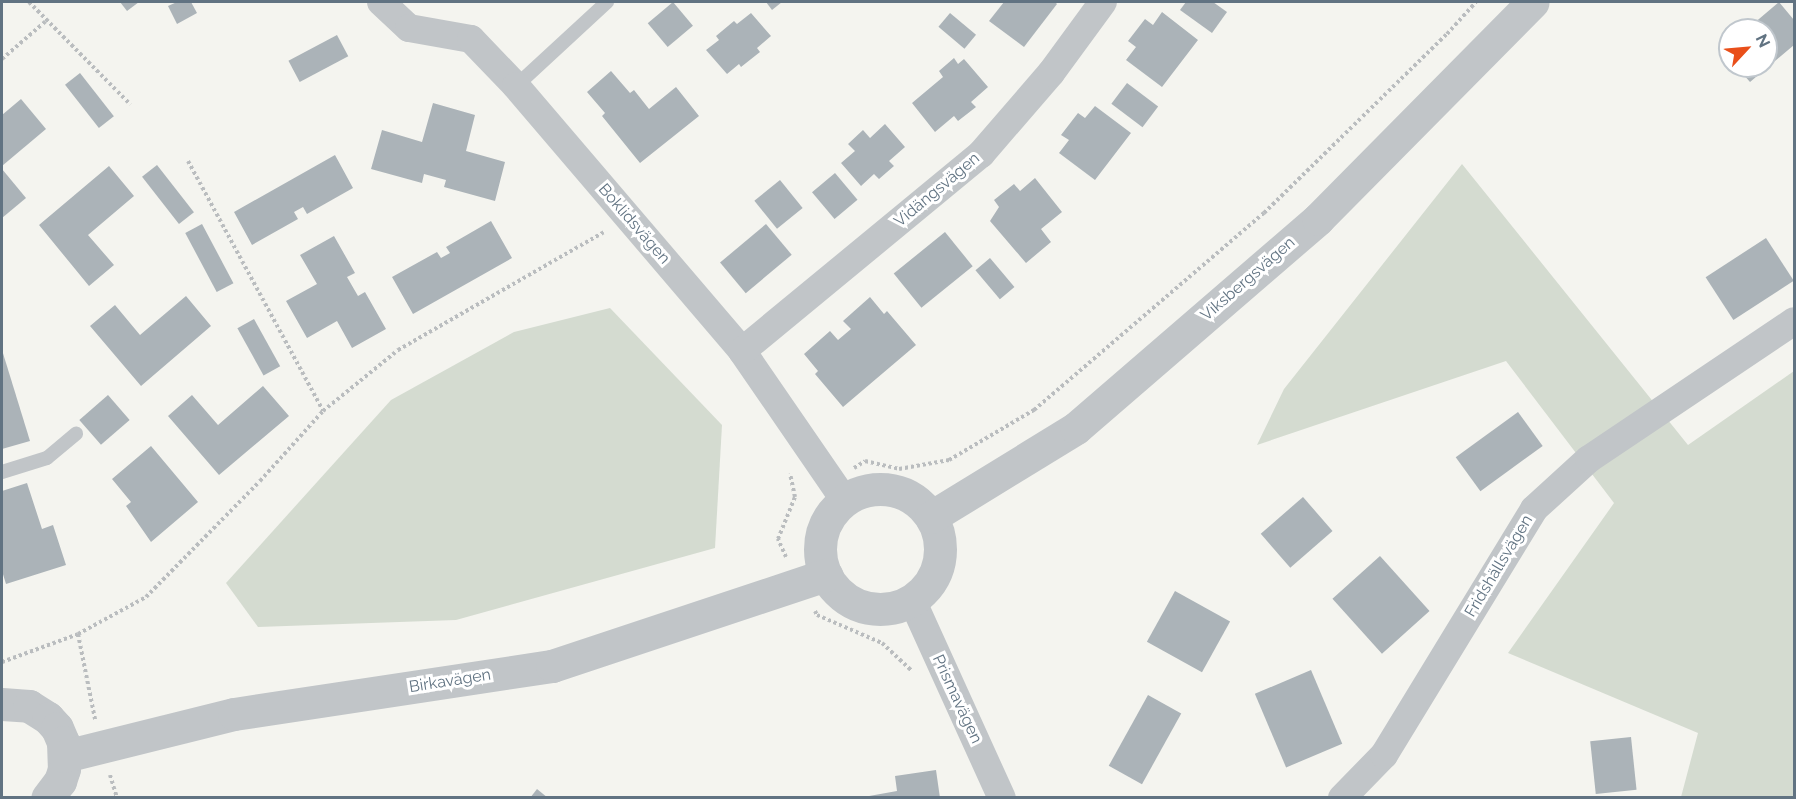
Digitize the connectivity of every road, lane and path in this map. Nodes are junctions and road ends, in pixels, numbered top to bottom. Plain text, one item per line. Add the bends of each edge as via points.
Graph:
1 (29, 2) edge
2 (381, 2) edge
3 (607, 2) edge
4 (1104, 2) edge
5 (1476, 2) edge
6 (1533, 2) edge
7 (46, 21) junction
8 (2, 59) edge
9 (516, 86) junction
10 (130, 104) dead end
11 (188, 161) dead end
12 (612, 227) dead end
13 (1794, 321) edge
14 (742, 351) junction
15 (323, 411) junction
16 (76, 434) dead end
17 (2, 472) edge
18 (838, 491) junction
19 (931, 517) junction
20 (812, 580) junction
21 (912, 600) junction
22 (78, 634) junction
23 (2, 662) edge
24 (916, 675) dead end
25 (2, 704) edge
26 (100, 747) junction
27 (65, 756) junction
28 (47, 798) edge
29 (1002, 798) edge
30 (1342, 798) edge

1 - 7 path
2 - 9 street, Boklidsvägen via 409,28 471,39
3 - 9 lane
4 - 14 street, Vidängsvägen via 1052,73 981,154
5 - 18 path via 1264,213 1034,410 949,460 899,469 865,461
6 - 19 street, Viksbergsvägen via 1318,219 1076,428
7 - 8 path
7 - 10 path
9 - 14 street, Boklidsvägen
11 - 15 path
12 - 15 path via 398,350
13 - 30 street, Fridshällsvägen via 1589,459 1534,509 1384,755
14 - 18 street, Boklidsvägen
15 - 22 path via 146,597
16 - 17 lane via 47,458
18 - 19 street via 891,490 911,498
18 - 20 street via 822,534
18 - 20 path via 795,497 778,539
19 - 21 street via 938,532 939,562 925,589
20 - 21 street via 867,608 891,608
20 - 24 path via 817,615 882,643
20 - 26 street, Birkavägen via 552,666 234,714
21 - 29 street, Prismavägen
22 - 23 path
22 - 26 path
25 - 27 street via 30,706 48,718 57,728
26 - 27 street, Birkavägen
27 - 28 street via 60,781

